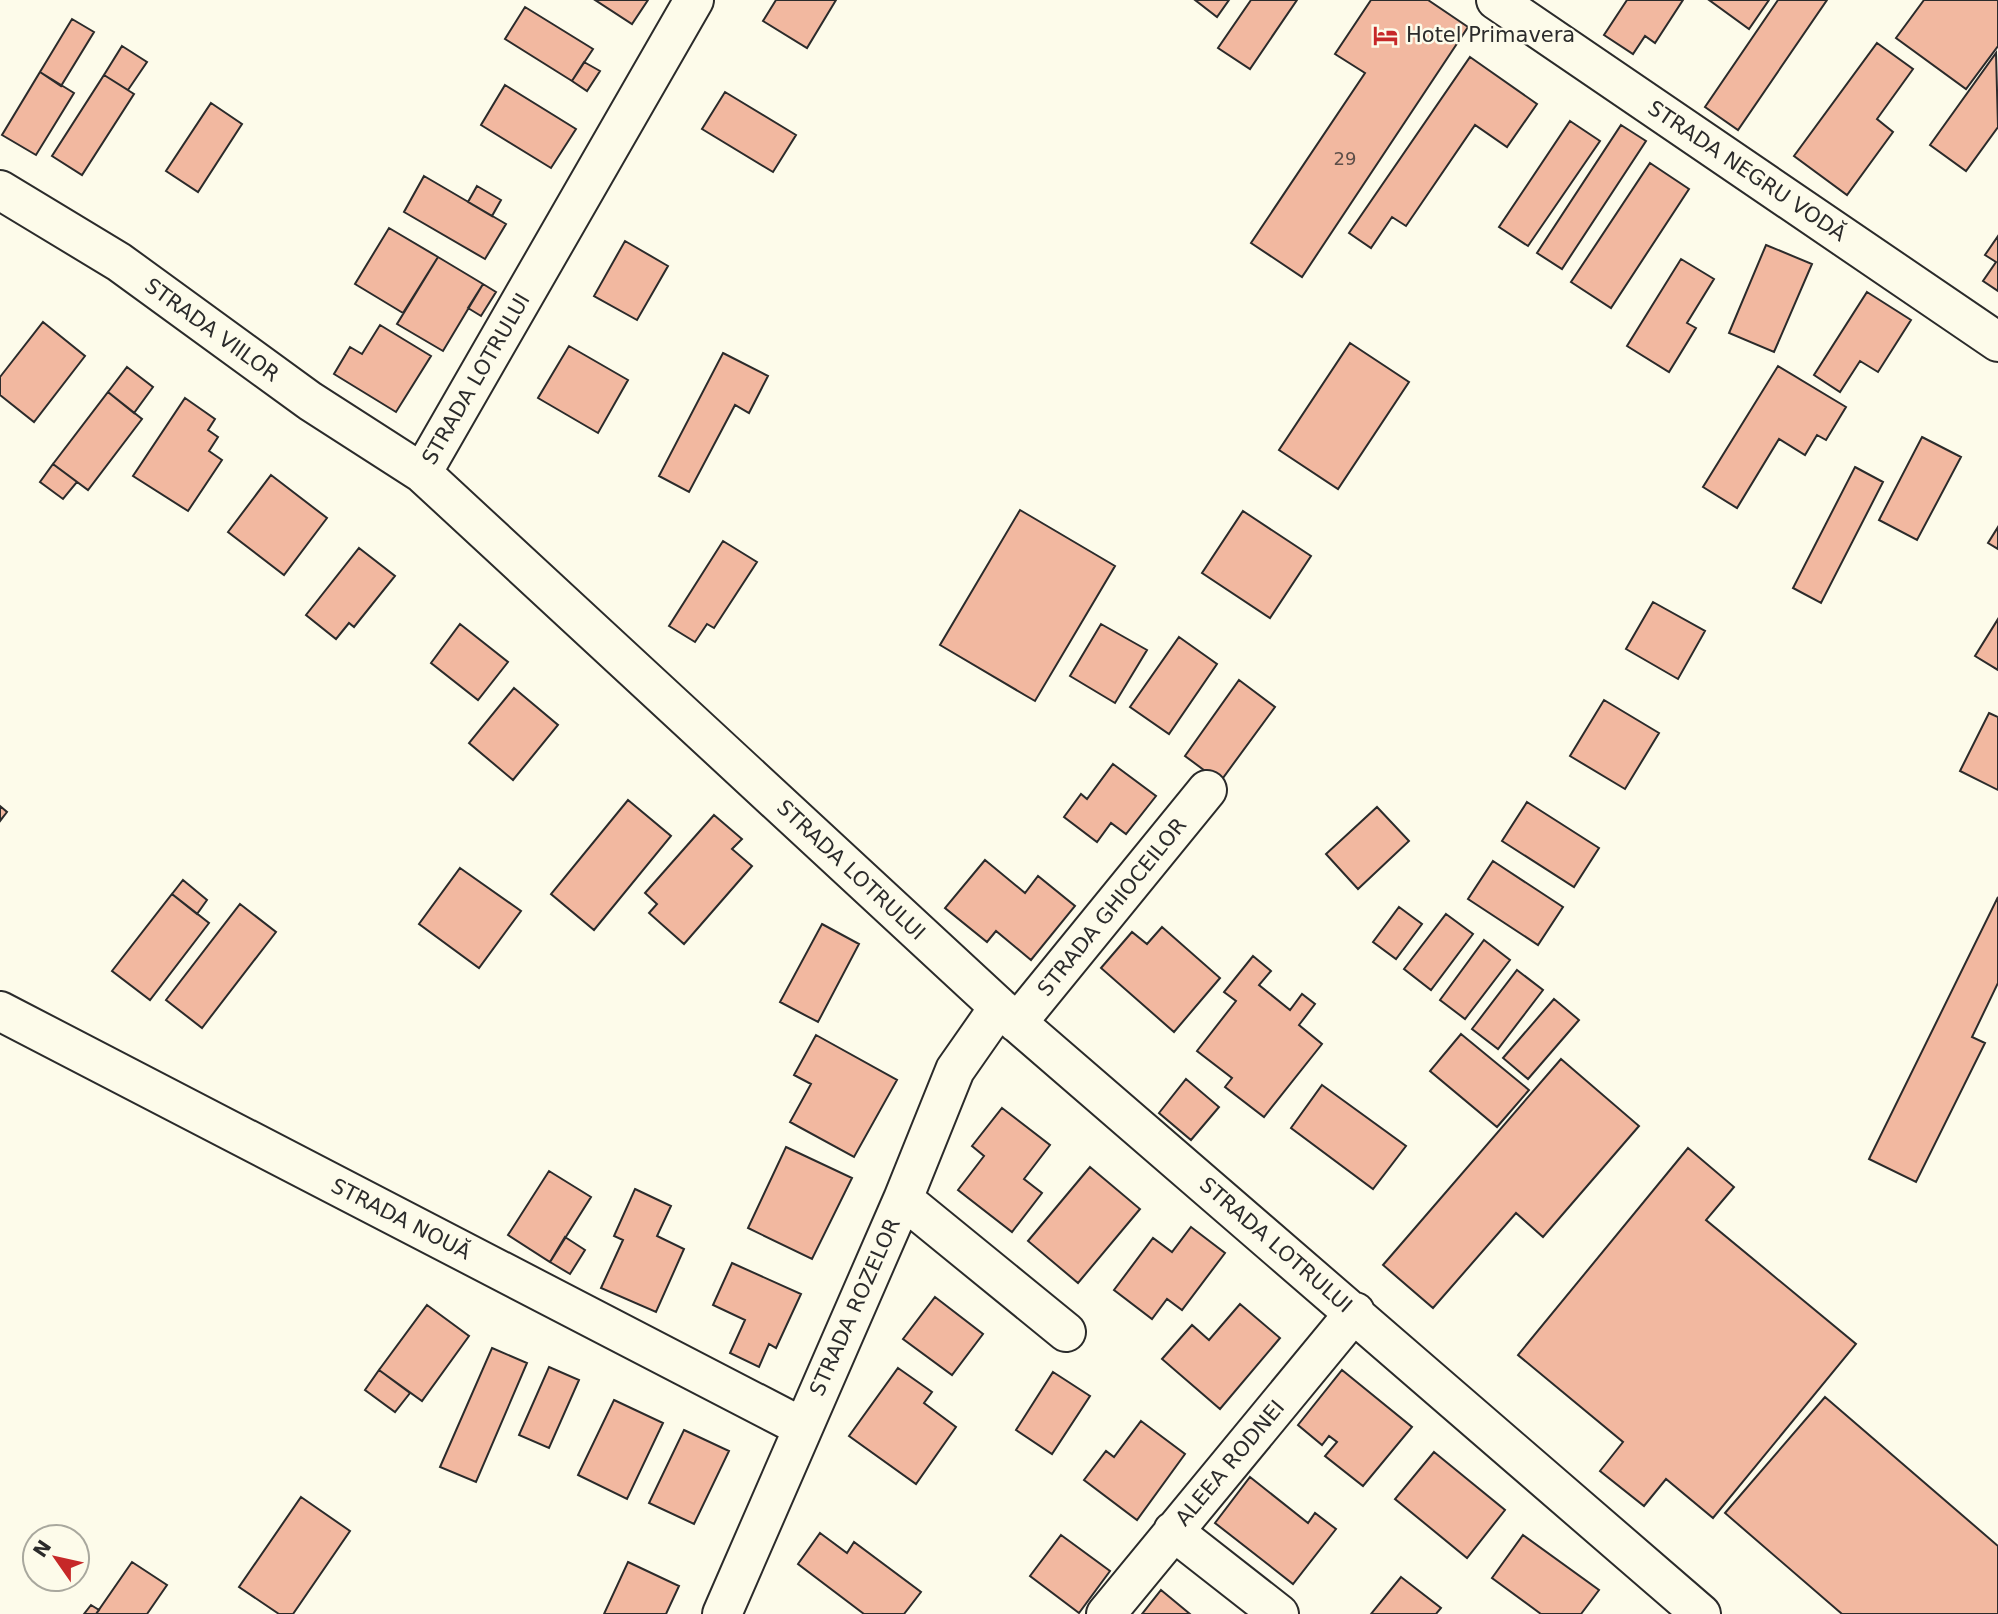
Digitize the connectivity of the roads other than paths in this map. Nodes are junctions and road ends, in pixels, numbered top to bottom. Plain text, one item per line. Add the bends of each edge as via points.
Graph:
1 (694, 0) edge
2 (1496, 0) edge
3 (0, 190) edge
4 (1998, 342) edge
5 (422, 473) junction
6 (1207, 790) dead end
7 (0, 1011) edge
8 (1008, 1015) junction
9 (903, 1199) junction
10 (1355, 1312) junction
11 (1066, 1332) dead end
12 (802, 1427) junction
13 (1173, 1531) junction
14 (722, 1614) edge
15 (1106, 1614) edge
16 (1279, 1614) edge
17 (1701, 1614) edge

1 - 5 street, STRADA LOTRULUI
2 - 4 street, STRADA NEGRU VODĂ
3 - 5 street, STRADA VIILOR via 139,276 310,401
5 - 8 street, STRADA LOTRULUI
6 - 8 street, STRADA GHIOCEILOR
7 - 12 street, STRADA NOUĂ
8 - 9 street, STRADA ROZELOR via 955,1070
8 - 10 street, STRADA LOTRULUI
9 - 11 street
9 - 12 street, STRADA ROZELOR
10 - 13 street, ALEEA RODNEI
10 - 17 street, STRADA LOTRULUI
12 - 14 street, STRADA ROZELOR
13 - 15 street, ALEEA RODNEI
13 - 16 street

